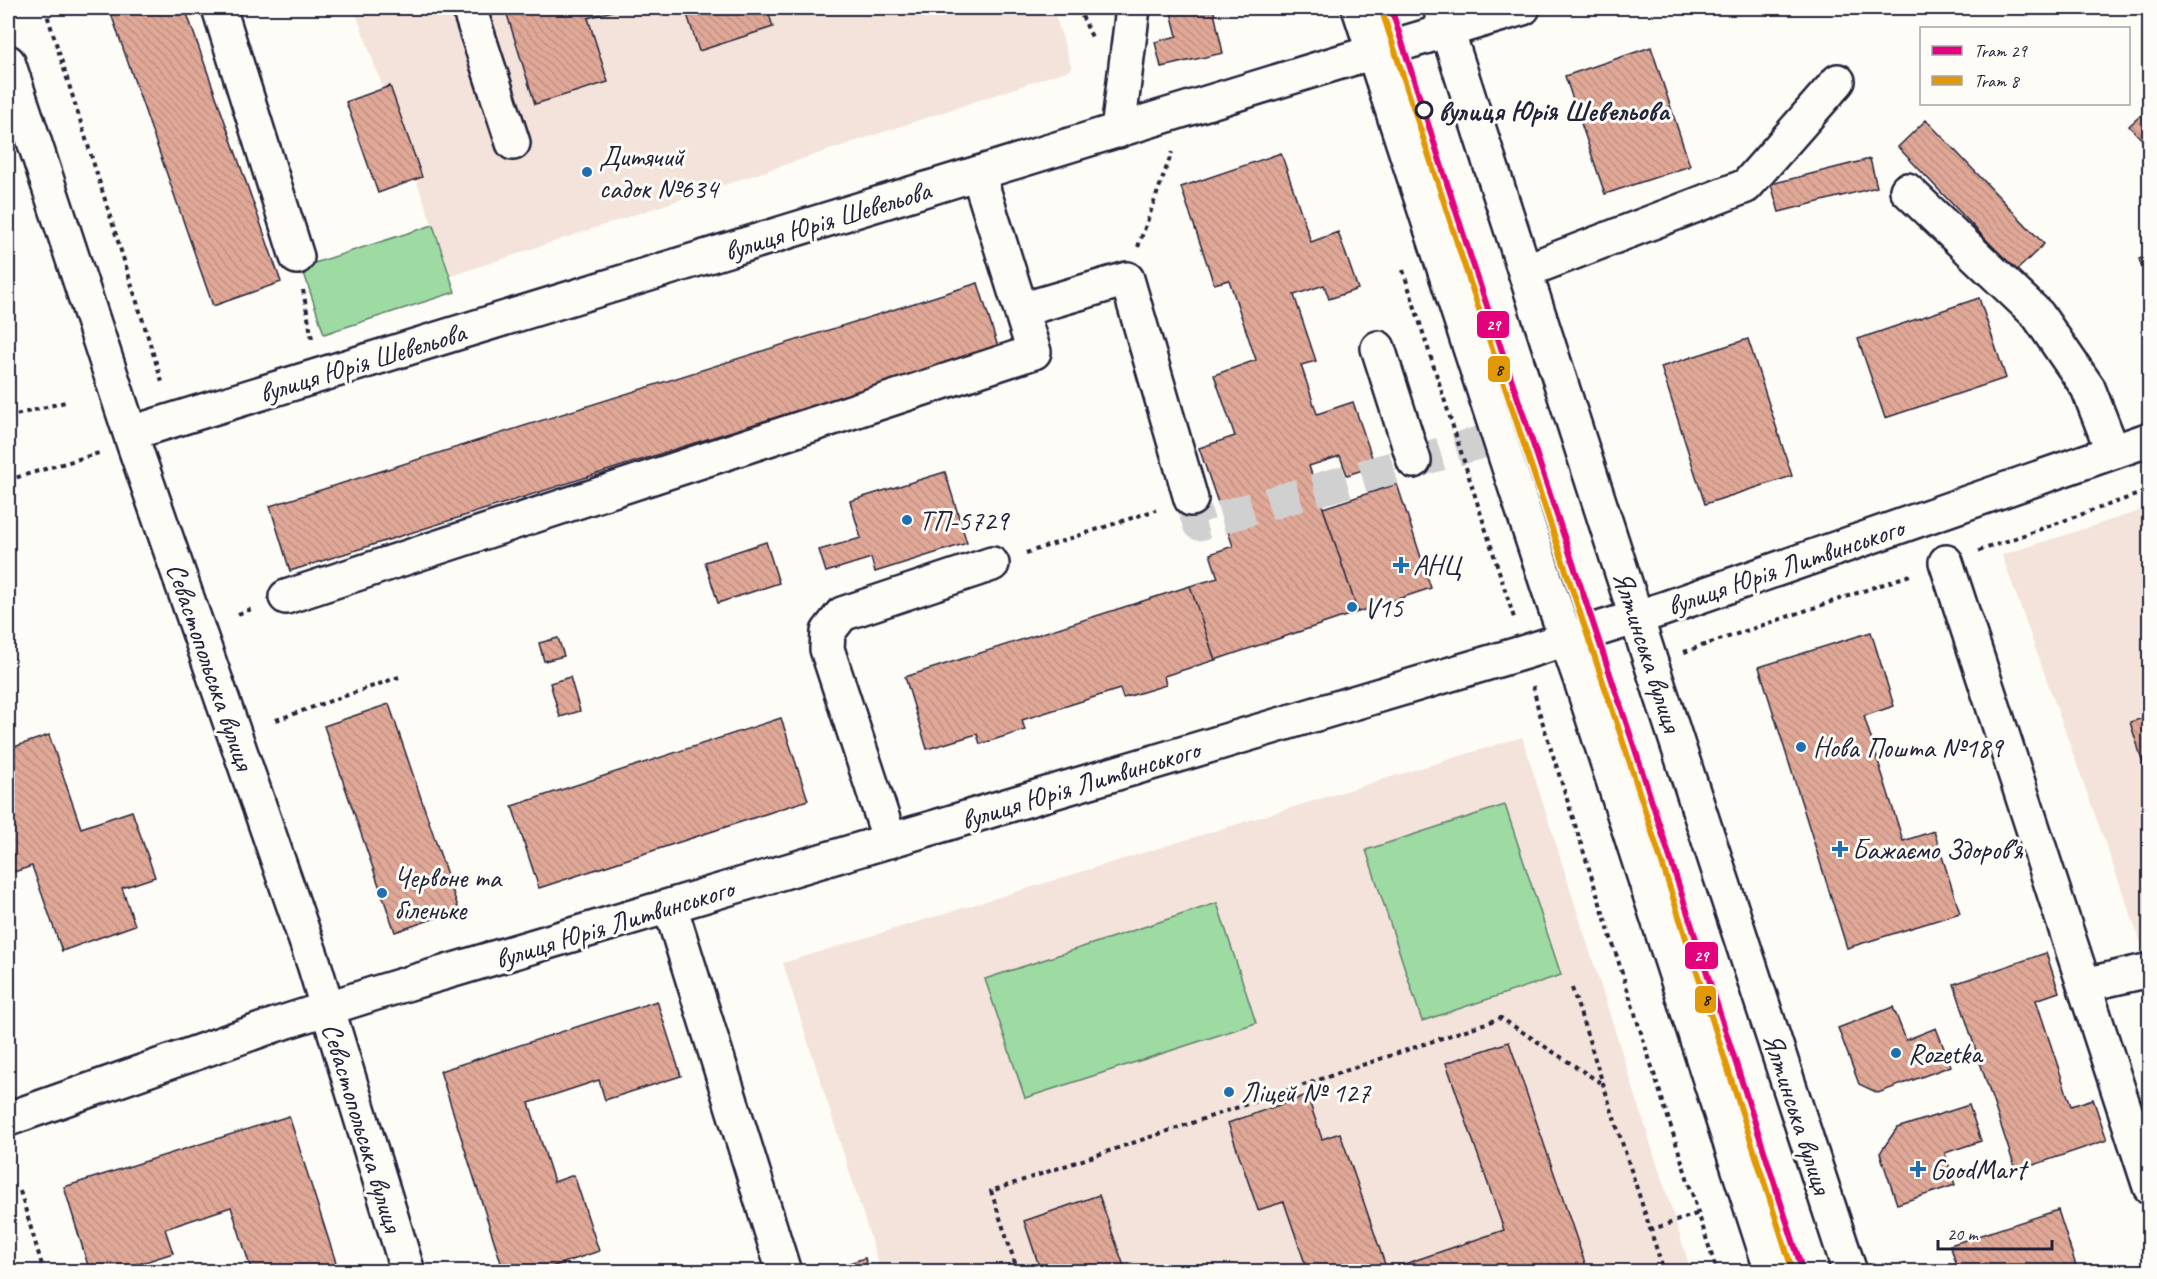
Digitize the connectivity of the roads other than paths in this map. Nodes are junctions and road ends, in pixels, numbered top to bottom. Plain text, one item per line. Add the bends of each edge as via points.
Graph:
1 (219, 8) edge
2 (469, 8) edge
3 (1133, 8) edge
4 (1359, 8) edge
5 (1523, 8) edge
6 (1444, 19) edge
7 (1374, 52) junction
8 (8, 62) edge
9 (1838, 81) dead end
10 (1118, 130) junction
11 (513, 143) dead end
12 (978, 174) junction
13 (1907, 190) dead end
14 (297, 257) road end
15 (1525, 271) junction
16 (1021, 310) junction
17 (1378, 348) dead end
18 (132, 437) junction
19 (2150, 439) edge
20 (2113, 452) junction
21 (1414, 461) dead end
22 (1191, 499) tunnel mouth
23 (1946, 562) dead end
24 (992, 564) road end
25 (286, 597) dead end
26 (1636, 617) junction
27 (1566, 638) junction
28 (890, 841) junction
29 (670, 906) junction
30 (2150, 970) edge
31 (2084, 985) junction
32 (327, 1010) junction
33 (8, 1119) edge
34 (2150, 1187) edge
35 (408, 1272) edge
36 (784, 1272) edge
37 (1772, 1272) edge
38 (1850, 1272) edge

1 - 14 street
2 - 11 street
3 - 10 street
4 - 7 street
5 - 6 street, вулиця Юрія Шевельова
6 - 7 street, вулиця Юрія Шевельова
6 - 15 street, Ялтинська вулиця
7 - 10 street, вулиця Юрія Шевельова
7 - 27 street
8 - 18 street, Севастопольська вулиця
9 - 15 street via 1746,186
10 - 12 street, вулиця Юрія Шевельова
12 - 16 street
12 - 18 street, вулиця Юрія Шевельова
13 - 20 street via 2038,315 2088,388
15 - 26 street, Ялтинська вулиця
16 - 22 street via 1127,279
16 - 25 street via 1034,352
17 - 21 street
18 - 32 street, Севастопольська вулиця
19 - 20 street, вулиця Юрія Литвинського
20 - 26 street, вулиця Юрія Литвинського
23 - 31 street
24 - 28 street via 842,614 828,632 827,649
26 - 27 street, вулиця Юрія Литвинського
26 - 38 street, Ялтинська вулиця
27 - 28 street, вулиця Юрія Литвинського
27 - 37 street
28 - 29 street, вулиця Юрія Литвинського
29 - 32 street, вулиця Юрія Литвинського
29 - 36 street
30 - 31 street
31 - 34 street
32 - 33 street, вулиця Юрія Литвинського
32 - 35 street, Севастопольська вулиця

